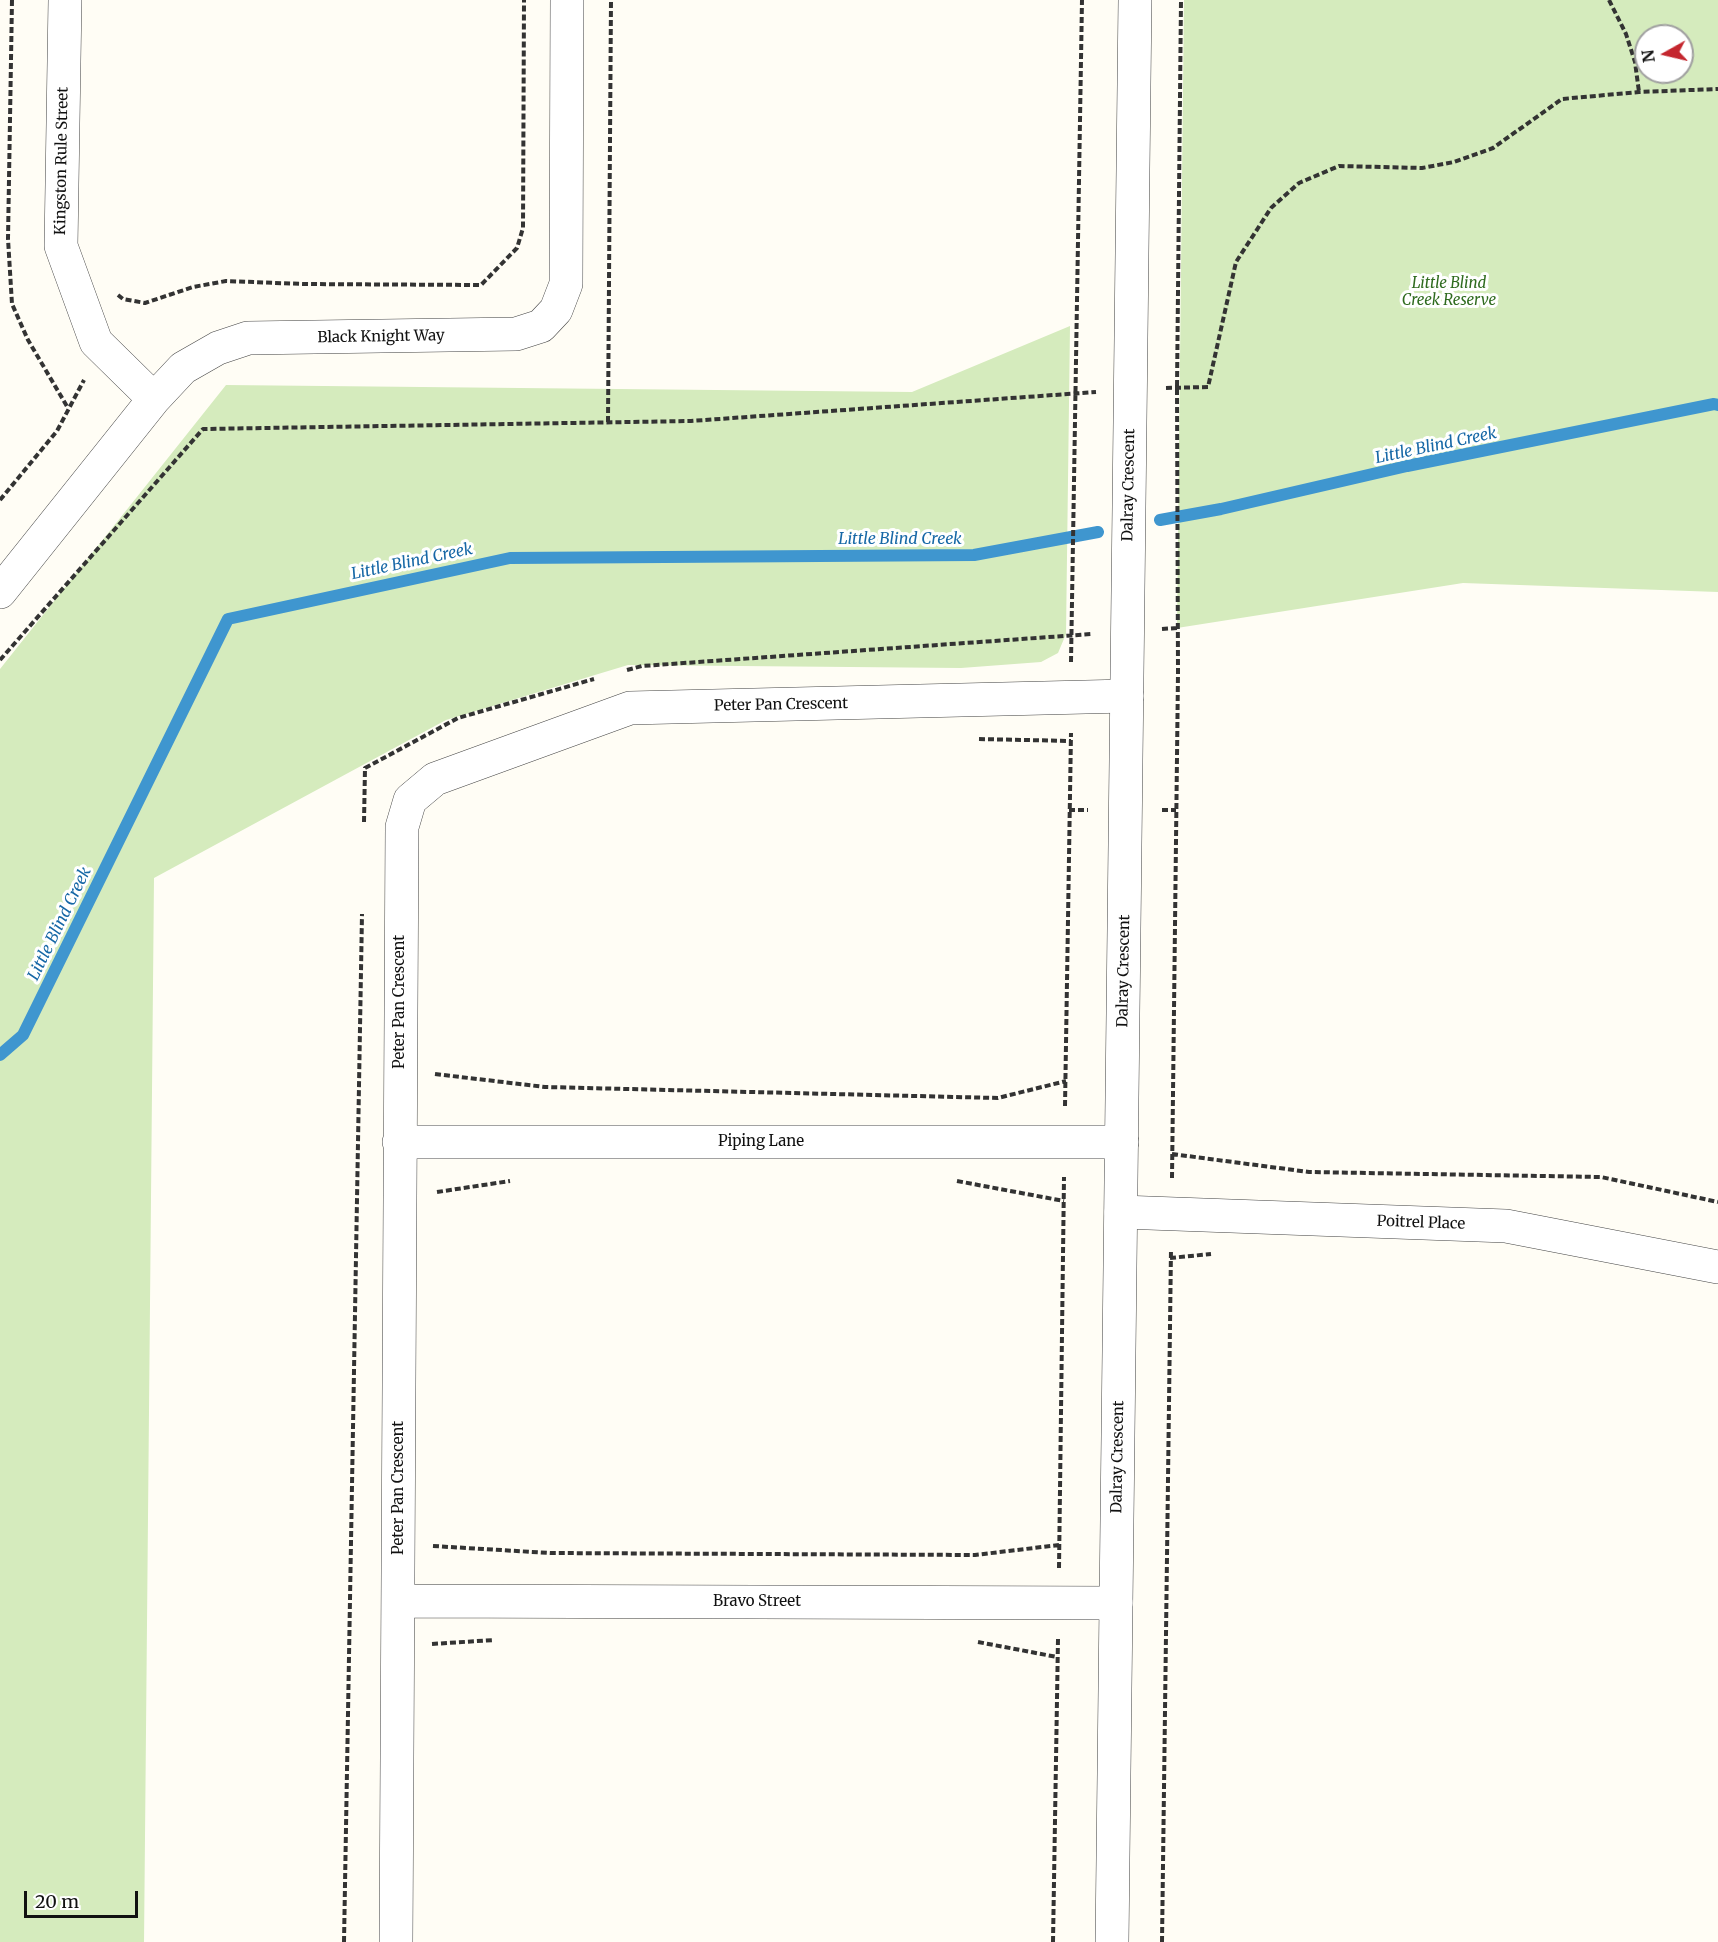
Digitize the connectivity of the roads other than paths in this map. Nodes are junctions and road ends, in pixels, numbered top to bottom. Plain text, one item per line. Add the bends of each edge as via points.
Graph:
1 (65, 0) edge
2 (567, 0) edge
3 (1135, 0) edge
4 (154, 399) junction
5 (0, 592) edge
6 (1126, 696) junction
7 (399, 1142) junction
8 (1122, 1142) junction
9 (1121, 1212) junction
10 (1718, 1267) edge
11 (399, 1601) junction
12 (1116, 1603) junction
13 (396, 1942) edge
14 (1112, 1942) edge

1 - 4 street, Kingston Rule Street via 61,246 96,342
2 - 4 street, Black Knight Way via 566,284 556,310 542,326 516,334 248,338 218,348 183,368
3 - 6 street, Dalray Crescent
4 - 5 street, Black Knight Way
6 - 7 street, Peter Pan Crescent via 630,708 435,779 410,800 402,827
6 - 8 street, Dalray Crescent
7 - 8 street, Piping Lane
7 - 11 street, Peter Pan Crescent
8 - 9 street, Dalray Crescent
9 - 10 street, Poitrel Place via 1506,1226
9 - 12 street, Dalray Crescent
11 - 12 street, Bravo Street
11 - 13 street, Peter Pan Crescent
12 - 14 street, Dalray Crescent

